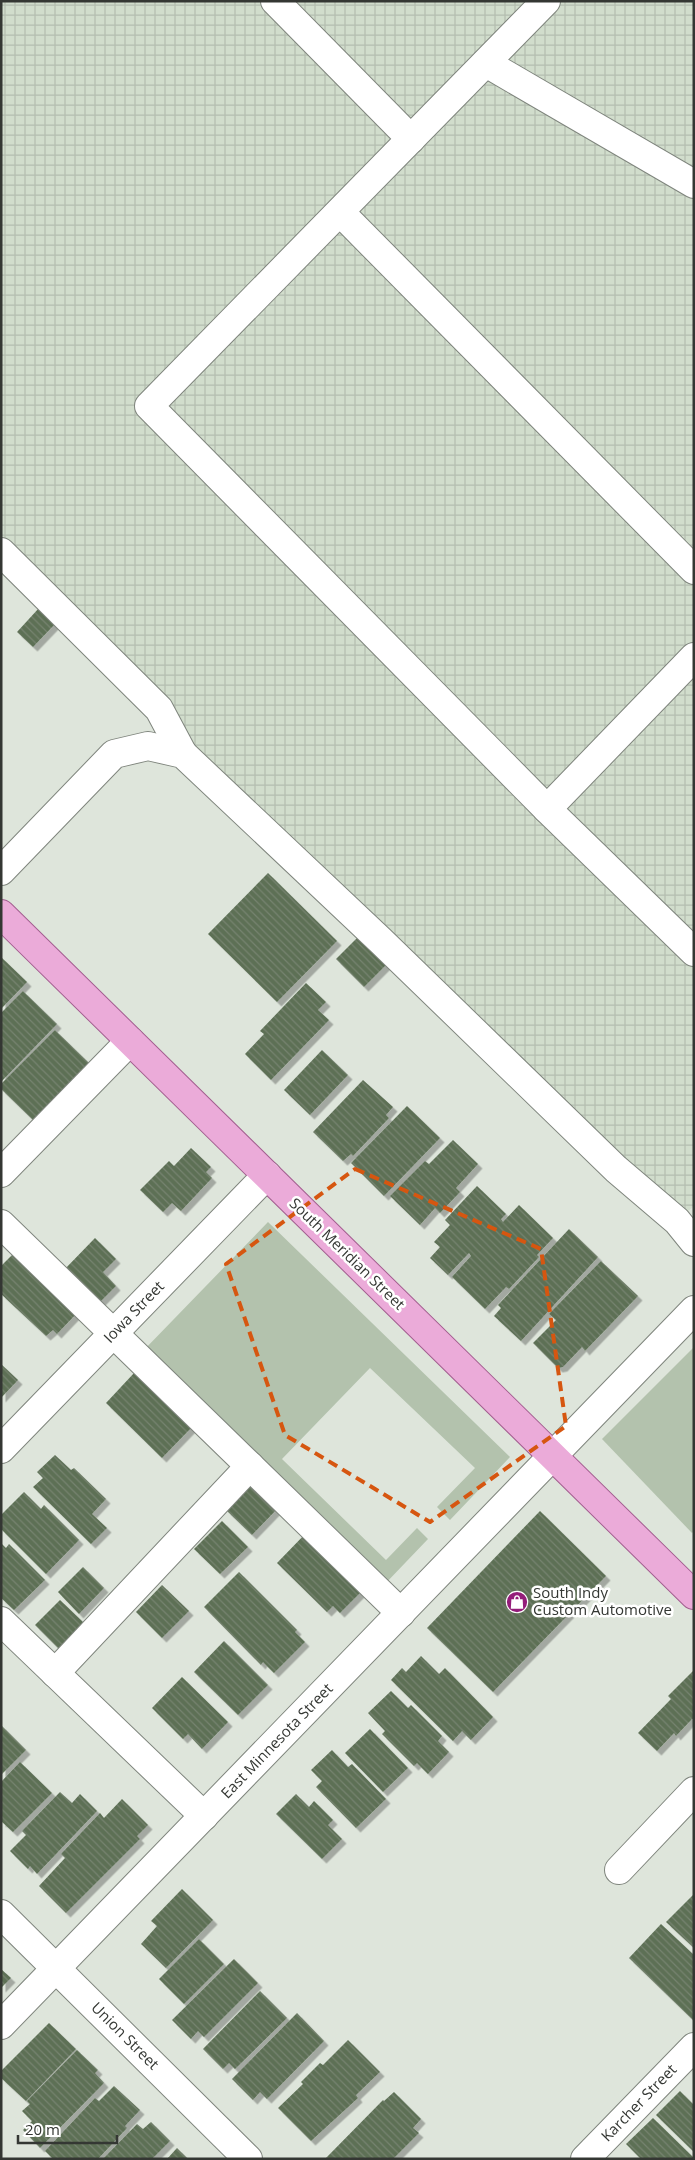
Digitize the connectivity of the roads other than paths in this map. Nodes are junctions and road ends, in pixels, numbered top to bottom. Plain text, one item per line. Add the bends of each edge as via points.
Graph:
1 (275, 1) edge
2 (546, 1) edge
3 (486, 63) junction
4 (411, 139) junction
5 (694, 184) edge
6 (340, 212) junction
7 (1, 552) edge
8 (694, 570) edge
9 (694, 657) edge
10 (183, 754) junction
11 (547, 809) junction
12 (1, 871) edge
13 (1, 914) edge
14 (694, 952) edge
15 (130, 1041) junction
16 (1, 1173) edge
17 (267, 1175) junction
18 (1, 1224) edge
19 (694, 1242) edge
20 (694, 1310) edge
21 (113, 1333) junction
22 (1, 1449) edge
23 (552, 1455) junction
24 (250, 1466) junction
25 (694, 1595) edge
26 (400, 1612) junction
27 (1, 1621) edge
28 (55, 1673) junction
29 (694, 1791) edge
30 (204, 1816) junction
31 (619, 1870) dead end
32 (1, 1914) edge
33 (57, 1968) junction
34 (1, 2025) edge
35 (694, 2047) edge
36 (248, 2159) edge
37 (585, 2159) edge

1 - 4 street
2 - 3 street
3 - 4 street
3 - 5 street
4 - 6 street
6 - 8 street
6 - 11 street via 149,406
7 - 10 street via 160,709
9 - 11 street
10 - 12 street via 148,746 114,754
10 - 19 street via 616,1169 678,1221
11 - 14 street
13 - 15 main road, South Meridian Street
15 - 16 street
15 - 17 main road, South Meridian Street
17 - 21 street, Iowa Street
17 - 23 main road, South Meridian Street
18 - 21 street
20 - 23 street, East Minnesota Street
21 - 22 street, Iowa Street
21 - 24 street
23 - 25 main road, South Meridian Street
23 - 26 street, East Minnesota Street
24 - 26 street
24 - 28 street
26 - 30 street, East Minnesota Street
27 - 28 street
28 - 30 street
29 - 31 street
30 - 33 street, East Minnesota Street
32 - 33 street, Union Street
33 - 34 street, East Minnesota Street
33 - 36 street, Union Street
35 - 37 street, Karcher Street

